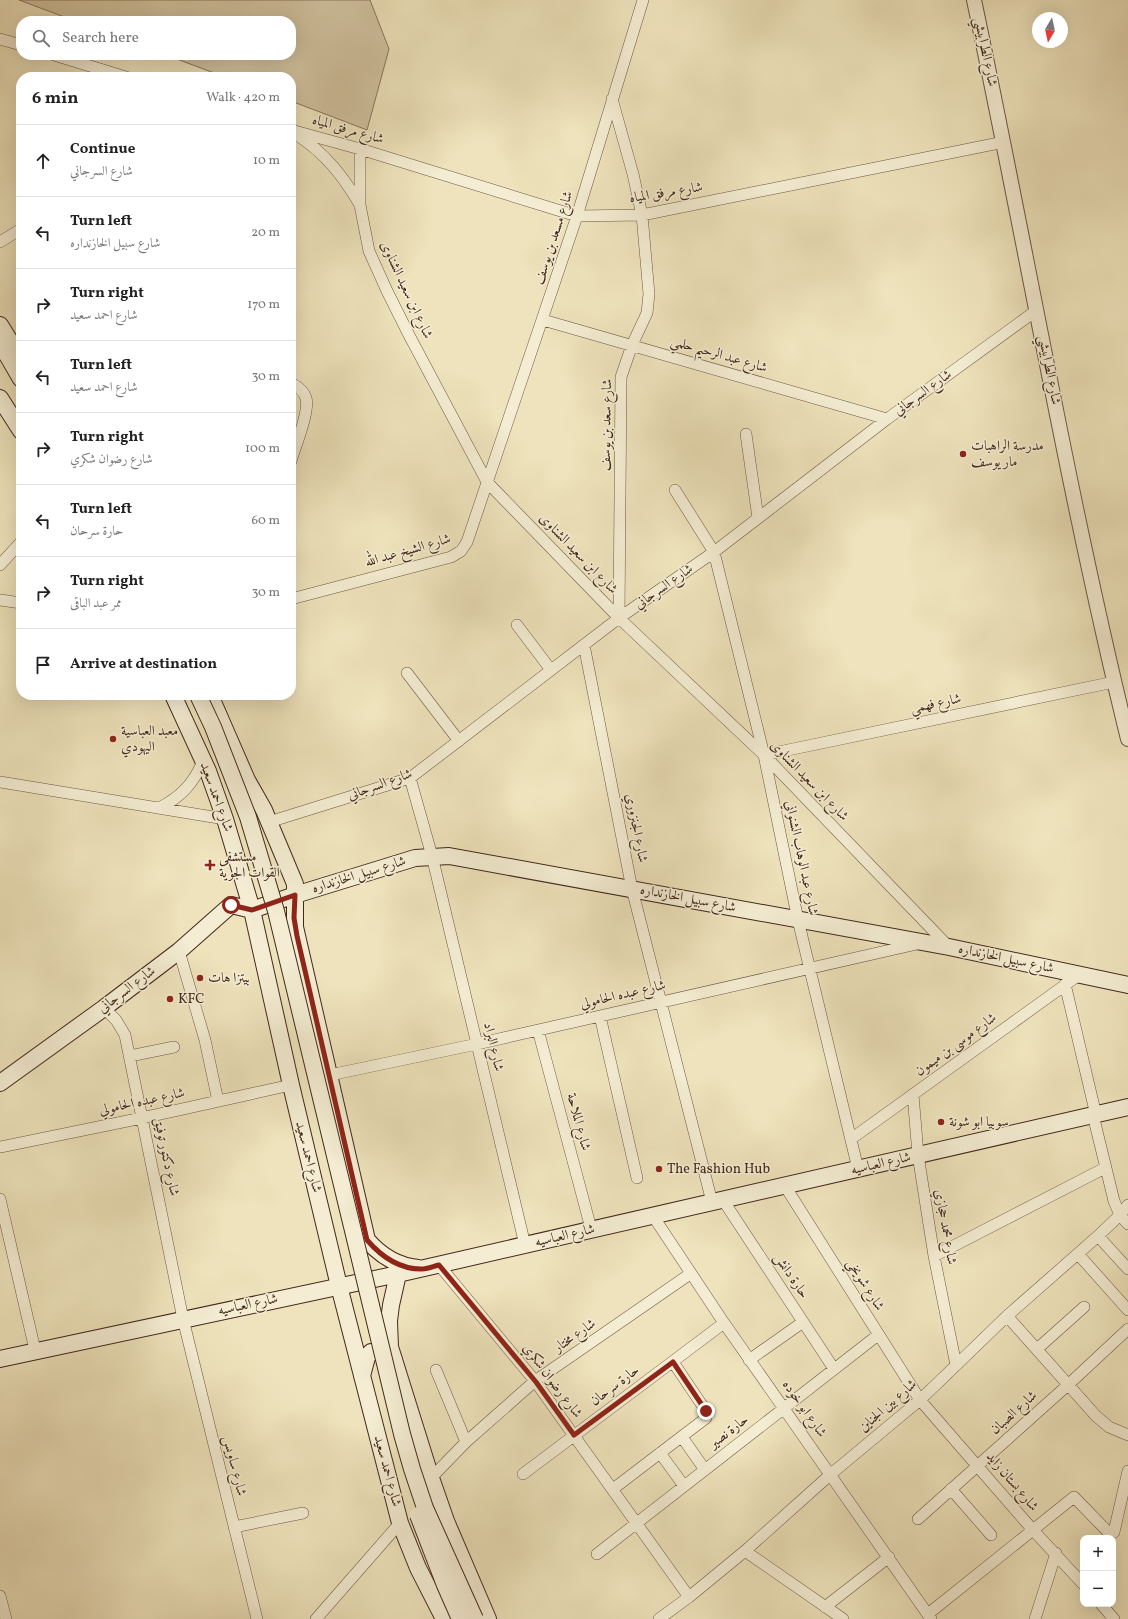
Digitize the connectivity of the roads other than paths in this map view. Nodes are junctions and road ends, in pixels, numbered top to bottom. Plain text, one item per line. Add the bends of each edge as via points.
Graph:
1 (642, 0) edge
2 (974, 0) edge
3 (0, 39) edge
4 (16, 44) edge
5 (67, 60) edge
6 (98, 72) edge
7 (612, 98) junction
8 (296, 131) edge
9 (296, 133) edge
10 (1004, 142) junction
11 (360, 149) junction
12 (360, 205) junction
13 (642, 215) junction
14 (577, 216) junction
15 (16, 232) edge
16 (0, 242) edge
17 (1037, 310) junction
18 (543, 320) junction
19 (0, 325) edge
20 (0, 343) edge
21 (632, 345) junction
22 (16, 351) edge
23 (0, 354) edge
24 (16, 370) edge
25 (16, 381) edge
26 (296, 386) edge
27 (0, 398) edge
28 (887, 419) junction
29 (16, 423) edge
30 (746, 434) dead end
31 (296, 445) edge
32 (487, 482) junction
33 (675, 490) dead end
34 (758, 518) junction
35 (16, 547) edge
36 (714, 552) junction
37 (0, 565) edge
38 (296, 598) edge
39 (0, 600) edge
40 (16, 603) edge
41 (619, 618) junction
42 (517, 625) dead end
43 (584, 645) junction
44 (551, 670) junction
45 (407, 673) dead end
46 (1114, 682) junction
47 (175, 700) edge
48 (194, 700) edge
49 (200, 700) edge
50 (212, 700) edge
51 (1128, 739) edge
52 (459, 741) junction
53 (764, 756) junction
54 (203, 761) junction
55 (410, 778) junction
56 (0, 782) edge
57 (159, 808) junction
58 (226, 819) junction
59 (269, 822) junction
60 (432, 856) junction
61 (632, 889) junction
62 (295, 895) junction
63 (252, 910) junction
64 (798, 920) junction
65 (922, 942) junction
66 (949, 947) junction
67 (179, 951) junction
68 (810, 968) junction
69 (1079, 975) junction
70 (1065, 984) junction
71 (1128, 985) edge
72 (661, 1002) junction
73 (104, 1008) junction
74 (600, 1016) junction
75 (538, 1030) junction
76 (477, 1044) junction
77 (174, 1047) dead end
78 (130, 1056) junction
79 (330, 1075) junction
80 (0, 1083) edge
81 (291, 1085) junction
82 (913, 1094) junction
83 (218, 1101) junction
84 (1128, 1107) edge
85 (1094, 1115) junction
86 (142, 1118) junction
87 (851, 1139) junction
88 (0, 1147) edge
89 (918, 1155) junction
90 (1105, 1168) junction
91 (858, 1169) junction
92 (636, 1178) dead end
93 (785, 1186) junction
94 (0, 1199) edge
95 (717, 1201) junction
96 (1128, 1205) edge
97 (1120, 1215) junction
98 (653, 1216) junction
99 (589, 1222) dead end
100 (1128, 1224) edge
101 (1098, 1236) junction
102 (525, 1245) junction
103 (1078, 1254) junction
104 (934, 1256) junction
105 (439, 1265) junction
106 (422, 1269) junction
107 (1128, 1269) edge
108 (398, 1274) junction
109 (690, 1274) junction
110 (338, 1286) junction
111 (1084, 1306) dead end
112 (1128, 1310) edge
113 (1007, 1316) junction
114 (184, 1319) junction
115 (803, 1322) junction
116 (724, 1323) junction
117 (1128, 1329) edge
118 (878, 1335) junction
119 (1037, 1349) junction
120 (35, 1350) junction
121 (0, 1359) edge
122 (394, 1359) junction
123 (749, 1360) junction
124 (673, 1362) junction
125 (956, 1365) junction
126 (834, 1369) junction
127 (436, 1370) dead end
128 (362, 1376) junction
129 (536, 1382) junction
130 (1069, 1384) junction
131 (920, 1400) junction
132 (785, 1408) junction
133 (1128, 1434) edge
134 (574, 1435) junction
135 (682, 1437) junction
136 (466, 1442) junction
137 (660, 1453) junction
138 (978, 1465) junction
139 (704, 1470) junction
140 (1128, 1471) edge
141 (523, 1474) dead end
142 (831, 1474) junction
143 (431, 1478) junction
144 (684, 1486) junction
145 (613, 1489) junction
146 (951, 1489) junction
147 (303, 1513) dead end
148 (918, 1519) dead end
149 (400, 1523) junction
150 (637, 1523) junction
151 (234, 1527) junction
152 (1032, 1529) junction
153 (991, 1535) dead end
154 (745, 1551) junction
155 (1056, 1553) junction
156 (597, 1554) dead end
157 (888, 1557) junction
158 (1080, 1581) edge
159 (0, 1596) edge
160 (689, 1597) junction
161 (825, 1607) junction
162 (1104, 1607) edge
163 (929, 1616) edge
164 (6, 1619) edge
165 (257, 1619) edge
166 (316, 1619) edge
167 (444, 1619) edge
168 (460, 1619) edge
169 (475, 1619) edge
170 (488, 1619) edge
171 (659, 1619) edge
172 (843, 1619) edge
173 (1035, 1619) edge
174 (1114, 1619) edge

1 - 7 street, شارع مسعد بن يوسف
2 - 10 street, شارع الطرابيشي
3 - 4 street
5 - 6 street
7 - 13 street, شارع سعد بن يوسف
7 - 14 street, شارع مسعد بن يوسف
8 - 11 street, شارع مرفق المياه
9 - 12 street, شارع ابن سعيد الشناوى via 330,161 347,182
10 - 13 street, شارع مرفق المياه
10 - 17 street, شارع الطرابيشي
11 - 12 street, شارع ابن سعيد الشناوى
11 - 14 street, شارع مرفق المياه
12 - 32 street, شارع ابن سعيد الشناوى via 369,251 387,292
13 - 14 street, شارع مرفق المياه
13 - 21 street, شارع سعد بن يوسف via 647,313
14 - 18 street, شارع مسعد بن يوسف
15 - 16 street
17 - 28 street, شارع السرجاني
17 - 46 street, شارع الطرابيشي via 1078,521
18 - 21 street, شارع عبد الرحيم حلمي
18 - 32 street, شارع مسعد بن يوسف
19 - 22 main road
20 - 24 main road
21 - 28 street, شارع عبد الرحيم حلمي
21 - 41 street, شارع سعد بن يوسف via 621,377
23 - 25 main road
26 - 31 street via 306,397 307,409
27 - 29 main road
28 - 34 street, شارع السرجاني
30 - 34 street
32 - 38 street, شارع الشيخ عبد الله via 467,542 461,551 451,557
32 - 41 street, شارع ابن سعيد الشناوى
33 - 36 street, شارع عبد الوهاب الشنواني
34 - 36 street, شارع السرجاني
35 - 37 street
36 - 41 street, شارع السرجاني
36 - 53 street, شارع عبد الوهاب الشنواني
39 - 40 street
41 - 43 street, شارع السرجاني
41 - 53 street, شارع ابن سعيد الشناوى
42 - 44 street
43 - 44 street, شارع السرجاني
43 - 61 street, شارع الجنزوري
44 - 52 street, شارع السرجاني
45 - 52 street
46 - 51 street, شارع الطرابيشي
46 - 53 street, شارع فهمي
47 - 54 main road, شارع احمد سعيد
48 - 168 main road, bridge via 226,774 257,866 393,1434 428,1544
49 - 169 main road, bridge via 248,817 276,911 412,1469 425,1508
50 - 59 main road via 247,780
52 - 55 street, شارع السرجاني
53 - 64 street, شارع عبد الوهاب الشنواني
53 - 66 street, شارع ابن سعيد الشناوى
54 - 57 street via 186,789 174,800
54 - 58 main road, شارع احمد سعيد
55 - 59 street, شارع السرجاني
55 - 60 street, شارع البراد
56 - 57 street
57 - 58 street
58 - 63 main road, شارع احمد سعيد
59 - 62 main road via 295,884
60 - 61 main road, شارع سبيل الخازنداره via 449,856
60 - 62 main road, شارع سبيل الخازنداره via 415,858
60 - 76 street, شارع البراد
61 - 64 main road, شارع سبيل الخازنداره
61 - 72 street, شارع الجنزوري
62 - 63 main road, شارع سبيل الخازنداره
62 - 79 main road via 295,927
63 - 67 main road, شارع السرجاني via 231,905
63 - 81 main road, شارع احمد سعيد
64 - 65 main road, شارع سبيل الخازنداره
64 - 68 street, شارع عبد الوهاب الشنواني
65 - 66 main road, شارع سبيل الخازنداره
65 - 68 street, شارع عبده الحامولي
66 - 69 main road, شارع سبيل الخازنداره
67 - 73 main road, شارع السرجاني
67 - 83 street via 205,1040
68 - 72 street, شارع عبده الحامولي
68 - 87 street, شارع عبد الوهاب الشنواني
69 - 70 street, شارع موسى بن ميمون
69 - 71 main road, شارع سبيل الخازنداره
70 - 82 street, شارع موسى بن ميمون
70 - 85 street
72 - 74 street, شارع عبده الحامولي
72 - 95 street, شارع الجنزوري
73 - 78 street, شارع دكتور توفيق via 121,1028
73 - 80 main road, شارع السرجاني
74 - 75 street, شارع عبده الحامولي
74 - 92 street
75 - 76 street, شارع عبده الحامولي
75 - 99 street, شارع الملاحة
76 - 79 street, شارع عبده الحامولي
76 - 102 street, شارع البراد
77 - 78 street
78 - 86 street, شارع دكتور توفيق
79 - 106 main road via 367,1240 391,1261
81 - 83 street, شارع عبده الحامولي
81 - 110 main road, شارع احمد سعيد
82 - 87 street, شارع موسى بن ميمون
82 - 89 street, شارع محمد حجازي
83 - 86 street, شارع عبده الحامولي
84 - 85 main road, شارع العباسيه
85 - 89 main road, شارع العباسيه
85 - 90 street
86 - 88 street, شارع عبده الحامولي
86 - 114 street, شارع دكتور توفيق
87 - 91 street, شارع عبد الوهاب الشنواني
89 - 91 main road, شارع العباسيه
89 - 104 street, شارع محمد حجازي
90 - 97 street
90 - 104 street
91 - 93 main road, شارع العباسيه
93 - 95 main road, شارع العباسيه
93 - 118 street, شارع شويخي
94 - 120 street
95 - 98 main road, شارع العباسيه
95 - 115 street, حارة دانش
96 - 97 street, شارع بين الجناين
97 - 100 street
97 - 101 street, شارع بين الجناين
98 - 102 main road, شارع العباسيه
98 - 109 street, شارع ابو خوده
101 - 103 street, شارع بين الجناين
101 - 107 street
102 - 105 main road, شارع العباسيه
103 - 112 street
103 - 113 street, شارع بين الجناين
104 - 125 street, شارع محمد حجازي
105 - 106 main road, شارع العباسيه
105 - 129 street, شارع رضوان شكري
106 - 108 main road, شارع العباسيه
108 - 110 main road, شارع العباسيه
108 - 122 main road via 389,1321 390,1347
109 - 116 street, شارع ابو خوده
109 - 129 street, شارع مختار
110 - 114 main road, شارع العباسيه
110 - 128 main road, شارع احمد سعيد
111 - 119 street
113 - 119 street
113 - 125 street, شارع بين الجناين
114 - 120 main road, شارع العباسيه
114 - 151 street, شارع ساويس
115 - 123 street
115 - 126 street, حارة دانش
116 - 123 street, شارع ابو خوده
116 - 124 street, حارة سرحان
117 - 130 street, شارع الصبان
118 - 126 street, حارة نصير
118 - 131 street, شارع شويخي
119 - 130 street
120 - 121 main road, شارع العباسيه
122 - 128 main road via 380,1352 371,1352
122 - 143 main road
123 - 132 street, شارع ابو خوده
124 - 134 street, حارة سرحان
124 - 135 street via 706,1411 706,1418
125 - 131 street, شارع بين الجناين
126 - 132 street, حارة نصير
127 - 136 street
128 - 149 main road, شارع احمد سعيد
129 - 134 street, شارع رضوان شكري
129 - 136 street, شارع مختار
130 - 133 street via 1100,1420 1109,1427
130 - 138 street, شارع الصبان
131 - 138 street, شارع بستان زايد
131 - 142 street, شارع بين الجناين
132 - 139 street, حارة نصير
132 - 142 street, شارع ابو خوده
134 - 141 street, حارة سرحان
134 - 145 street, شارع رضوان شكري
135 - 137 street
135 - 139 street
136 - 143 street, شارع مختار
137 - 144 street
137 - 145 street
138 - 146 street, شارع الصبان
138 - 152 street, شارع بستان زايد
139 - 144 street, حارة نصير
140 - 152 street via 1114,1532 1109,1533 1074,1497
142 - 154 street, شارع بين الجناين
142 - 157 street, شارع ابو خوده
143 - 170 main road via 463,1564
144 - 150 street, حارة نصير
145 - 150 street, شارع رضوان شكري
146 - 148 street, شارع الصبان
146 - 153 street
147 - 151 street
149 - 166 street
149 - 167 main road, شارع احمد سعيد via 418,1568
150 - 156 street, حارة نصير
150 - 160 street, شارع رضوان شكري
151 - 165 street, شارع ساويس
152 - 155 street, شارع بستان زايد
152 - 163 street
154 - 160 street, شارع بين الجناين
154 - 161 street
155 - 158 street, شارع بستان زايد
155 - 173 street
157 - 161 street
157 - 163 street, شارع ابو خوده
159 - 164 street
160 - 171 street, شارع بين الجناين
161 - 172 street
162 - 174 street

